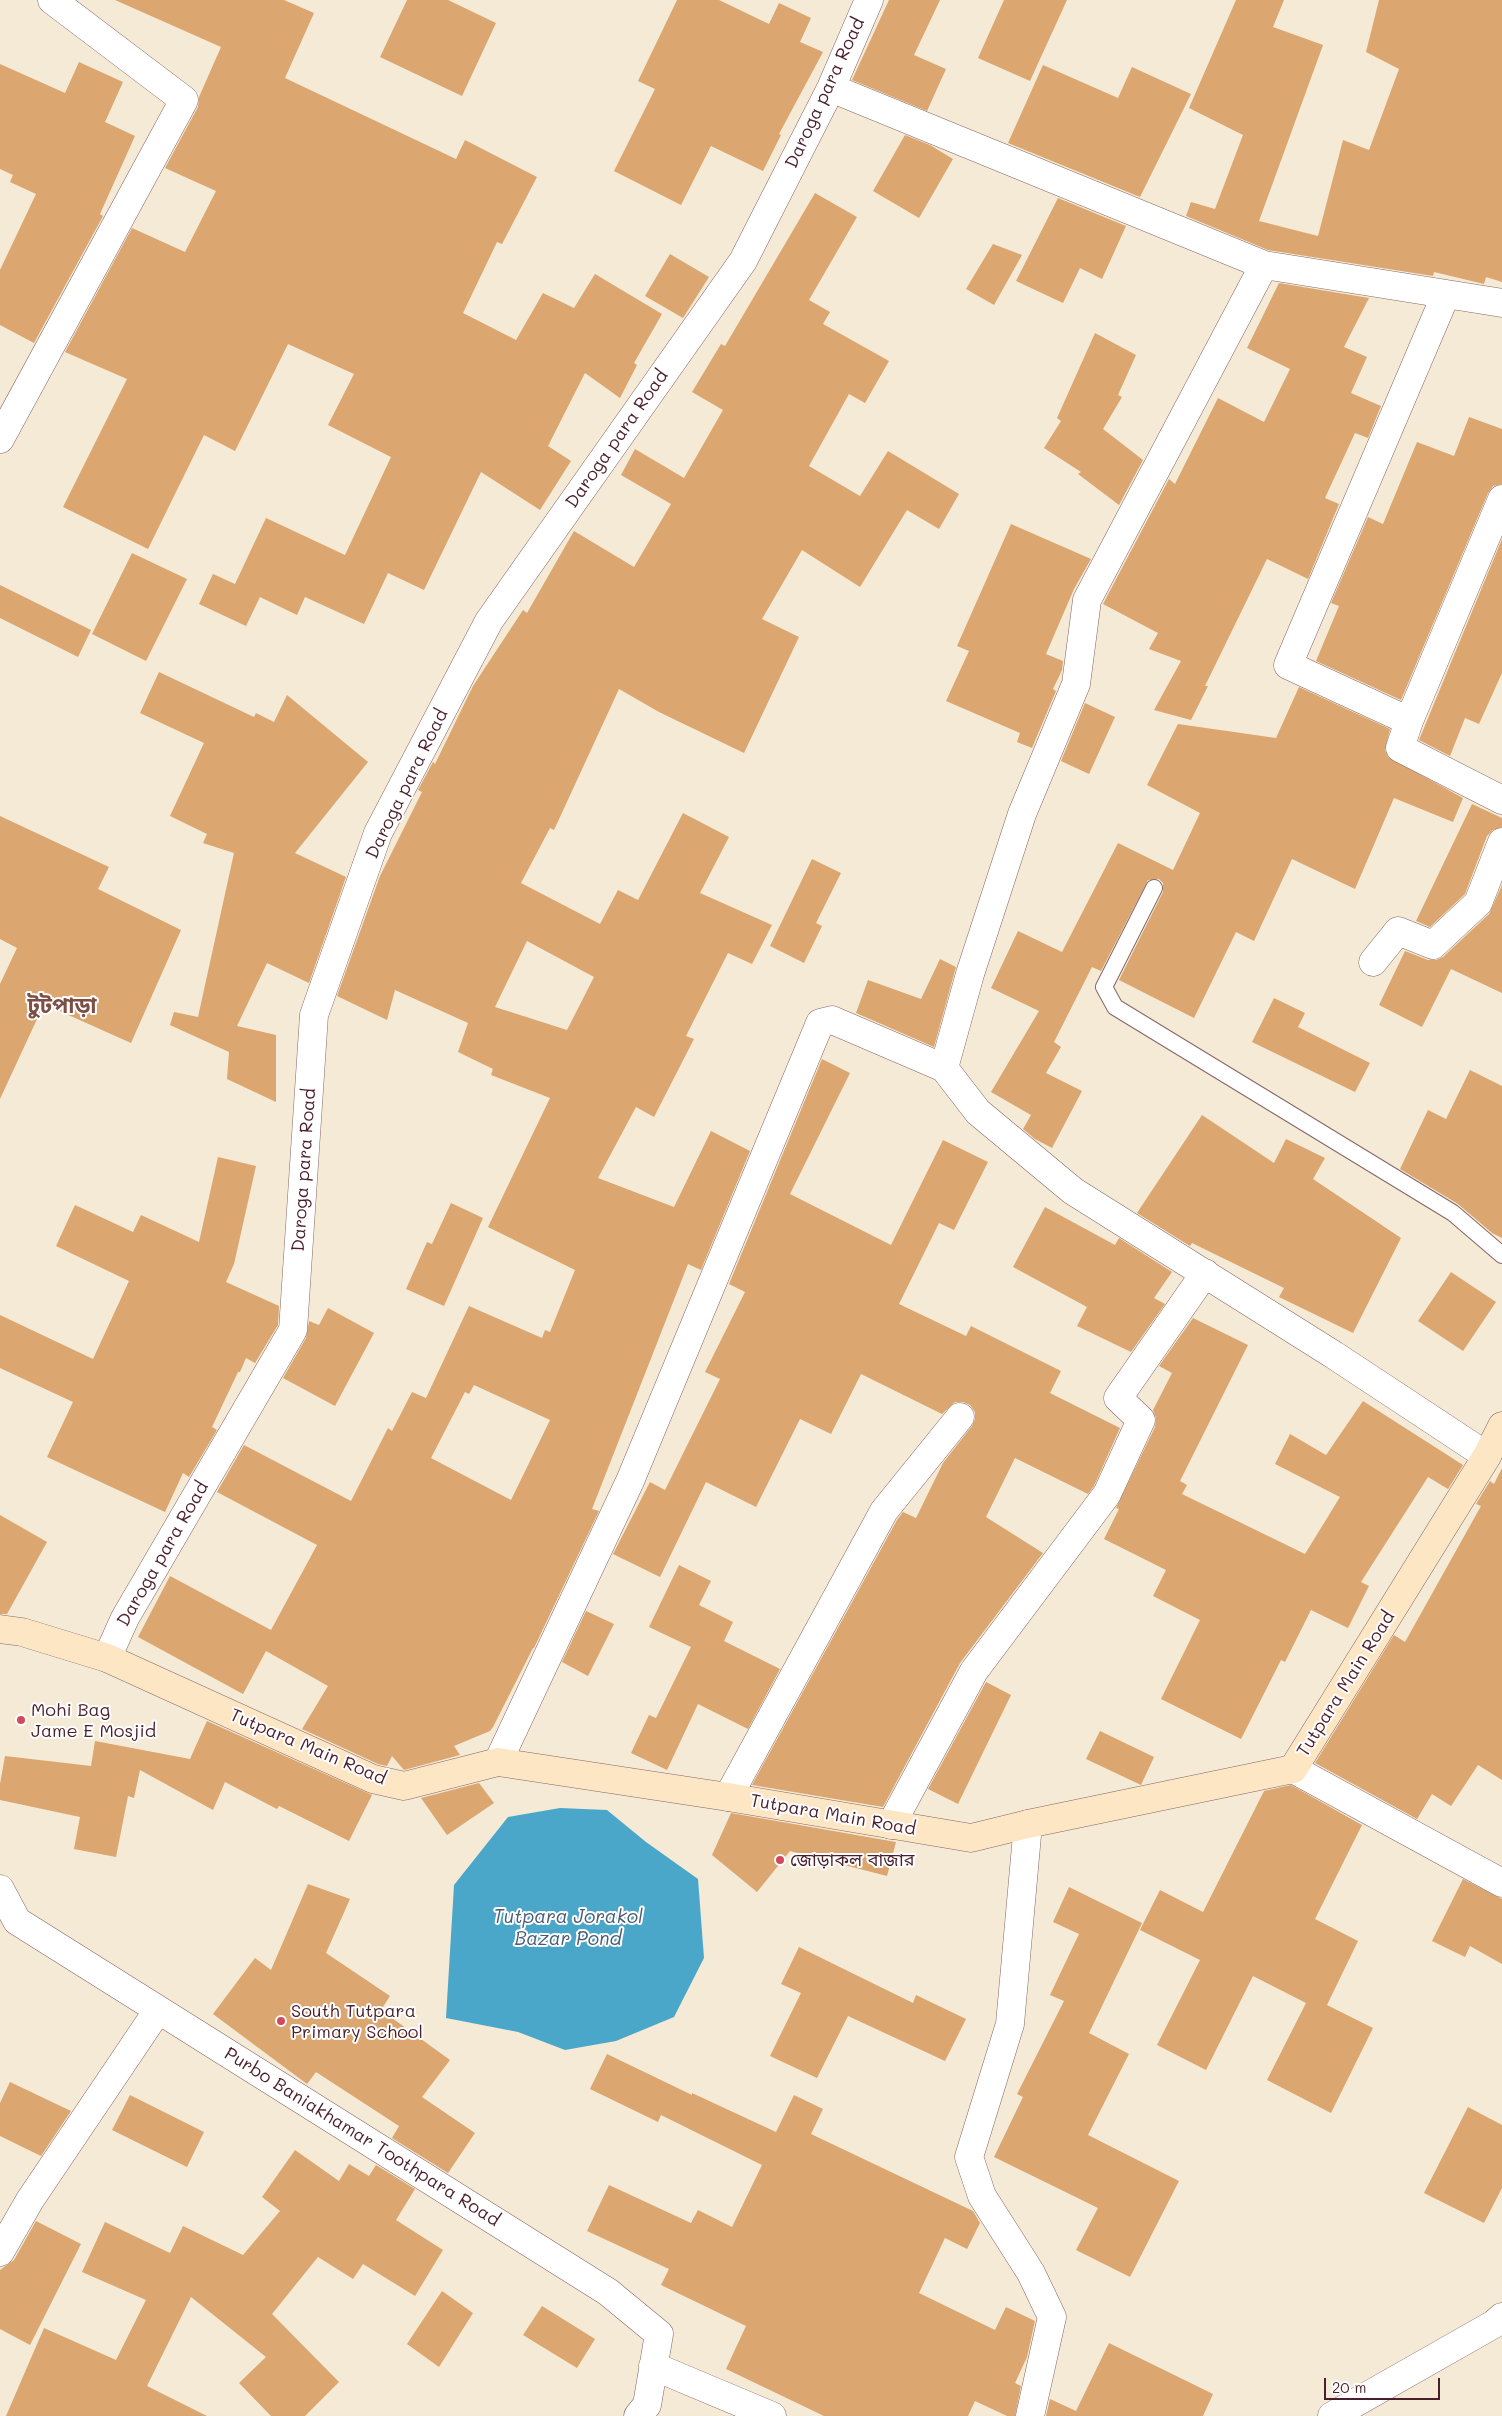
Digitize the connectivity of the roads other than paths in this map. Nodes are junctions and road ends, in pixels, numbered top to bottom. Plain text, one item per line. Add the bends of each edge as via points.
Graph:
1 (52, 0) edge
2 (868, 0) edge
3 (831, 88) junction
4 (1264, 265) junction
5 (1446, 294) junction
6 (1502, 303) edge
7 (0, 439) edge
8 (1502, 499) edge
9 (1410, 722) junction
10 (1502, 800) edge
11 (1502, 842) edge
12 (1154, 888) dead end
13 (1373, 962) dead end
14 (944, 1068) junction
15 (1502, 1255) edge
16 (1205, 1273) junction
17 (960, 1417) dead end
18 (1502, 1426) edge
19 (1487, 1456) junction
20 (0, 1629) edge
21 (107, 1658) junction
22 (498, 1762) junction
23 (1293, 1769) junction
24 (728, 1797) junction
25 (1028, 1824) junction
26 (891, 1825) junction
27 (1502, 1883) edge
28 (0, 1888) edge
29 (158, 2010) junction
30 (0, 2252) edge
31 (1502, 2316) edge
32 (653, 2366) junction
33 (638, 2416) edge
34 (772, 2416) edge
35 (1030, 2416) edge
36 (1332, 2416) edge

1 - 7 street via 184,100
2 - 3 street, Daroga para Road
3 - 4 street
3 - 21 street, Daroga para Road via 743,261 489,621 378,833 314,1015 293,1330 125,1618
4 - 5 street
4 - 14 street via 1087,600 1076,684 1022,814 970,974
5 - 6 street
5 - 9 street via 1288,665
8 - 9 street
9 - 10 street via 1400,748
11 - 13 street via 1478,903 1472,909 1433,945 1398,931
12 - 15 lane via 1104,987 1115,1007 1454,1213
14 - 16 street via 978,1112 1073,1191
14 - 22 street via 832,1020 820,1023 630,1481
16 - 19 street
16 - 26 street via 1118,1398 1141,1420 1106,1494 974,1672
17 - 24 street via 884,1512
18 - 19 street, Tutpara Main Road
19 - 23 street, Tutpara Main Road
20 - 21 street, Tutpara Main Road via 22,1632
21 - 22 street, Tutpara Main Road via 373,1779 404,1786
22 - 24 street, Tutpara Main Road
23 - 25 street, Tutpara Main Road
23 - 27 street
24 - 26 street, Tutpara Main Road
25 - 26 street, Tutpara Main Road via 971,1838
25 - 35 street via 1010,2024 969,2157 982,2196 1031,2273 1052,2317
28 - 29 street, Purbo Baniakhamar Toothpara Road via 17,1921
29 - 30 street via 30,2200
29 - 32 street, Purbo Baniakhamar Toothpara Road via 608,2292 659,2334
31 - 36 street via 1494,2324
32 - 33 street, Purbo Baniakhamar Toothpara Road via 647,2405
32 - 34 street

